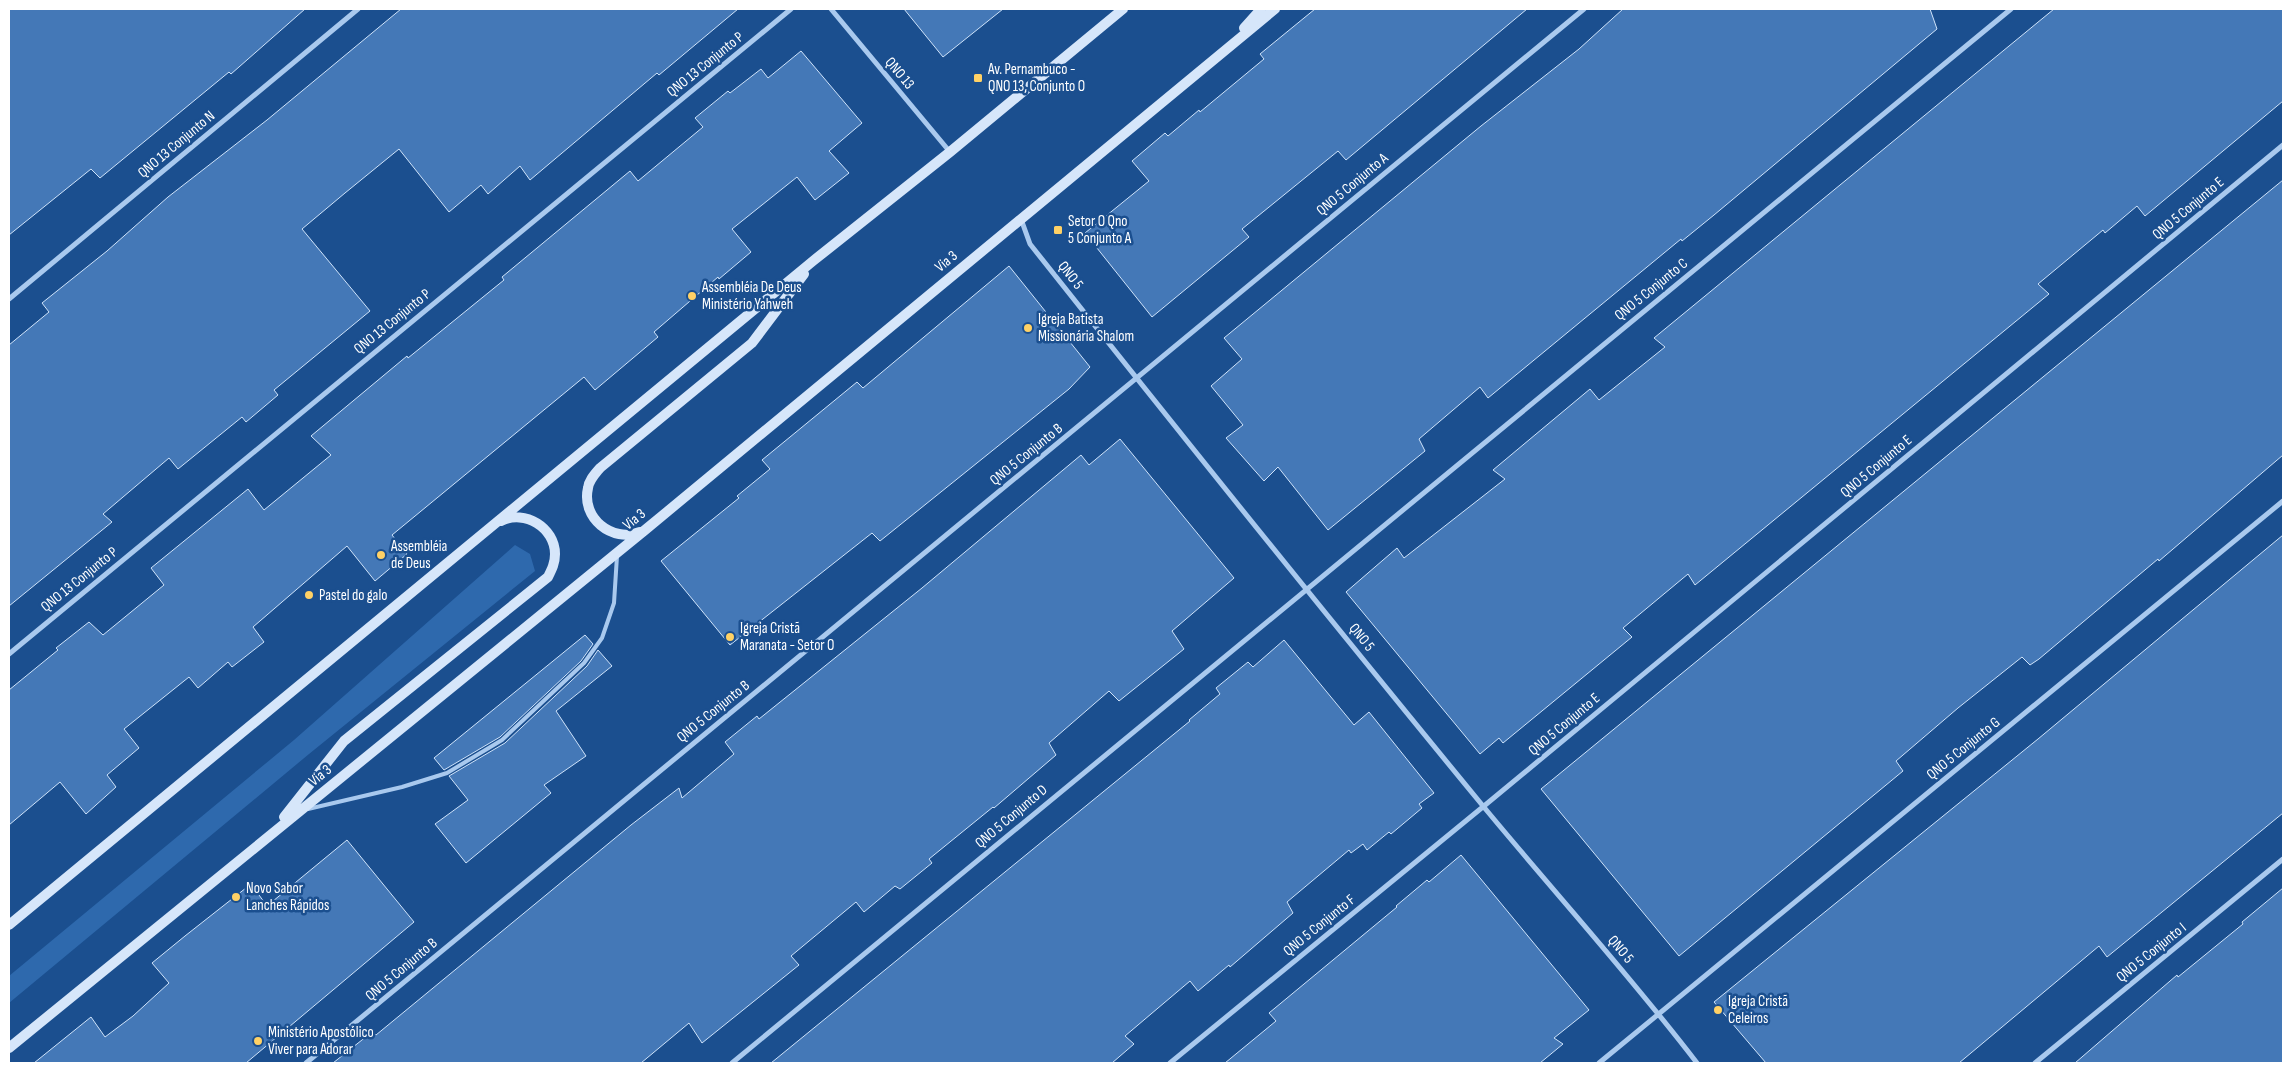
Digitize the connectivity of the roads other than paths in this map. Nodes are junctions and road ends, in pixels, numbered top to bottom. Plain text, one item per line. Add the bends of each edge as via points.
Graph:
1 (358, 9) edge
2 (791, 9) edge
3 (831, 9) edge
4 (1123, 9) edge
5 (1261, 9) edge
6 (1275, 9) edge
7 (1584, 9) edge
8 (2011, 9) edge
9 (1220, 54) junction
10 (2283, 145) edge
11 (950, 152) junction
12 (1021, 218) junction
13 (813, 261) junction
14 (9, 299) edge
15 (1137, 378) junction
16 (2283, 501) edge
17 (496, 524) junction
18 (644, 530) junction
19 (617, 552) junction
20 (1306, 589) junction
21 (9, 654) edge
22 (1484, 806) junction
23 (298, 812) junction
24 (271, 834) junction
25 (2283, 859) edge
26 (9, 925) edge
27 (1659, 1014) junction
28 (9, 1048) edge
29 (306, 1063) edge
30 (732, 1063) edge
31 (1170, 1063) edge
32 (1599, 1063) edge
33 (1697, 1063) edge
34 (2035, 1063) edge

1 - 14 street, QNO 13 Conjunto N
2 - 21 street, QNO 13 Conjunto P
3 - 11 street, QNO 13
4 - 11 main road
5 - 9 main road
6 - 9 main road, Via 3
7 - 15 street, QNO 5 Conjunto A
8 - 20 street, QNO 5 Conjunto C
9 - 12 main road, Via 3
10 - 22 street, QNO 5 Conjunto E
11 - 13 main road
12 - 15 street, QNO 5 via 1030,244
12 - 18 main road, Via 3
13 - 17 main road
13 - 18 main road via 752,343 592,477 586,498 594,519 612,532 623,535
15 - 20 street, QNO 5
15 - 29 street, QNO 5 Conjunto B
16 - 27 street, QNO 5 Conjunto G
17 - 24 main road via 506,518 528,519 546,531 555,553 554,566 548,577 344,741
17 - 26 main road
18 - 19 main road, Via 3
19 - 23 main road, Via 3
19 - 23 lane via 614,603 602,638 584,664 502,740 447,773
20 - 22 street, QNO 5
20 - 30 street, QNO 5 Conjunto D
22 - 27 street, QNO 5
22 - 31 street, QNO 5 Conjunto F
23 - 24 main road, Via 3
24 - 28 main road, Via 3
25 - 34 street, QNO 5 Conjunto I
27 - 32 street, QNO 5 Conjunto G
27 - 33 street, QNO 5

